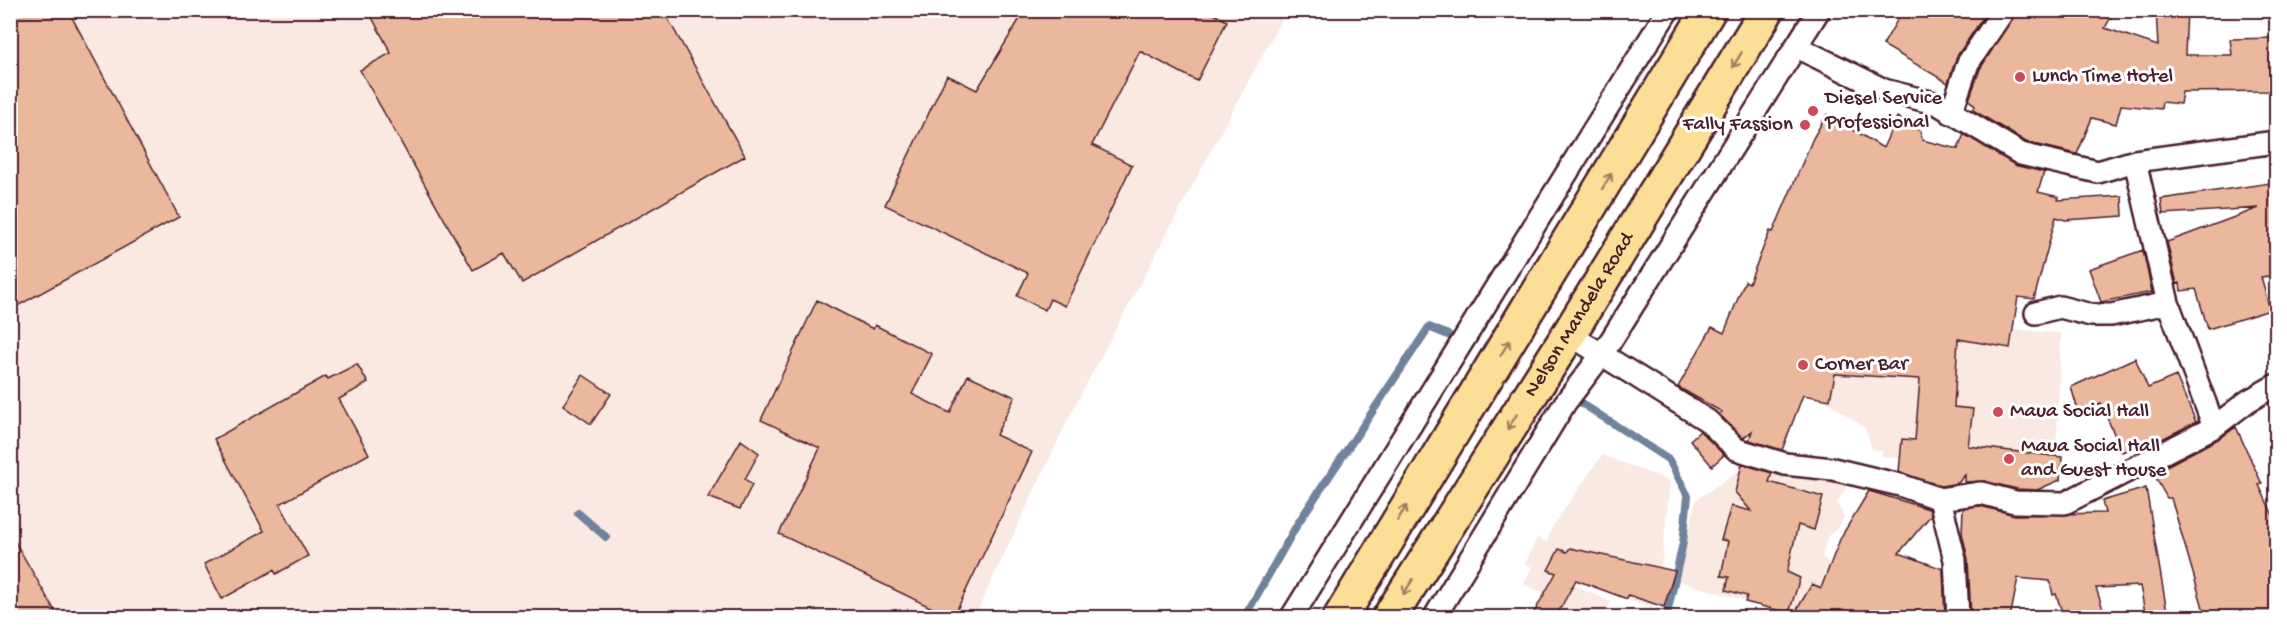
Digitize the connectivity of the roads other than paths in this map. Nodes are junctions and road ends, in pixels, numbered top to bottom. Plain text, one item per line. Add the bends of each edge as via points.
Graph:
1 (1668, 10) edge
2 (1709, 10) edge
3 (1767, 10) edge
4 (1819, 10) edge
5 (2004, 10) edge
6 (1797, 47) junction
7 (1951, 113) junction
8 (2277, 142) edge
9 (2135, 161) junction
10 (2168, 303) junction
11 (2036, 313) dead end
12 (1569, 334) junction
13 (1603, 352) junction
14 (2277, 385) edge
15 (2214, 427) junction
16 (1940, 499) junction
17 (1959, 616) edge
18 (1291, 618) edge
19 (1340, 618) edge
20 (1389, 618) edge
21 (1434, 618) edge

1 - 18 street
19 -> 2 main road
3 -> 12 main road, Nelson Mandela Road
4 - 6 street
5 - 7 street via 1968,63
6 - 7 street via 1884,90 1938,104
6 - 13 street
7 - 9 street via 2021,154 2098,172
8 - 9 street
9 - 10 street
10 - 11 street via 2111,315 2091,315 2060,307
10 - 15 street
12 - 13 street
12 -> 20 main road, Nelson Mandela Road
13 - 16 street via 1708,421 1736,449 1785,464 1833,469 1900,485
13 - 21 street via 1565,403
14 - 15 street
15 - 16 street via 2066,502 2015,502 1981,493
16 - 17 street via 1955,560

